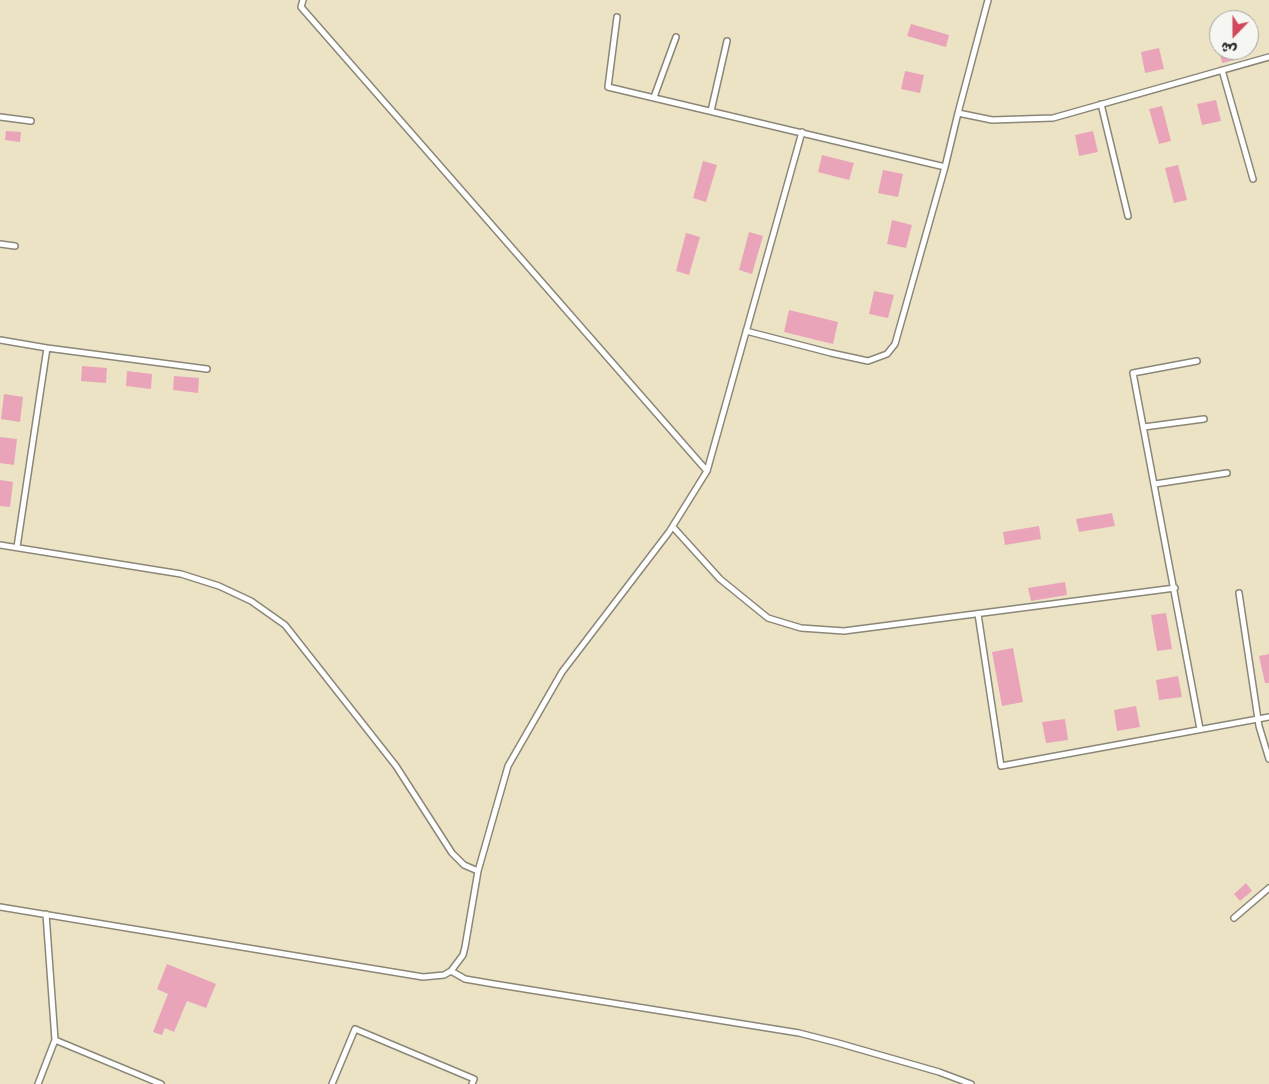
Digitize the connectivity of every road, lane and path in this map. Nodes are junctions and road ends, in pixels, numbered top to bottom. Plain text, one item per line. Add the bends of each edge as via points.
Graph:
1 (303, 0) edge
2 (988, 0) edge
3 (617, 17) dead end
4 (676, 38) dead end
5 (727, 41) dead end
6 (1269, 57) edge
7 (1222, 70) junction
8 (654, 97) junction
9 (1101, 104) junction
10 (711, 111) junction
11 (958, 113) junction
12 (0, 116) edge
13 (30, 121) dead end
14 (802, 132) junction
15 (945, 167) junction
16 (1253, 179) dead end
17 (1128, 216) dead end
18 (0, 244) edge
19 (15, 246) dead end
20 (746, 331) junction
21 (0, 340) edge
22 (47, 348) junction
23 (1197, 361) dead end
24 (207, 369) dead end
25 (1204, 419) dead end
26 (1144, 427) junction
27 (706, 471) junction
28 (1227, 473) dead end
29 (1155, 484) junction
30 (673, 527) junction
31 (0, 545) edge
32 (18, 547) junction
33 (1175, 588) junction
34 (1239, 593) dead end
35 (978, 614) junction
36 (1269, 717) edge
37 (1258, 718) junction
38 (1200, 729) junction
39 (1269, 759) edge
40 (478, 871) junction
41 (1269, 888) edge
42 (0, 906) edge
43 (46, 914) junction
44 (1234, 918) dead end
45 (451, 972) junction
46 (55, 1040) junction
47 (38, 1084) edge
48 (161, 1084) edge
49 (332, 1084) edge
50 (472, 1084) edge
51 (971, 1084) edge

1 - 27 lane via 301,7
2 - 11 lane
3 - 8 lane via 608,87
4 - 8 lane
5 - 10 lane
6 - 7 lane
7 - 9 lane
7 - 16 lane
8 - 10 lane
9 - 11 lane via 1052,118 992,120
9 - 17 lane
10 - 14 lane
11 - 15 lane
12 - 13 lane
14 - 15 lane
14 - 20 lane
15 - 20 lane via 895,344 887,354 868,361
18 - 19 lane
20 - 27 lane
21 - 22 lane
22 - 24 lane
22 - 32 lane
23 - 26 lane via 1133,373
25 - 26 lane
26 - 29 lane
27 - 30 lane
28 - 29 lane
29 - 33 lane
30 - 35 lane via 720,579 768,618 801,628 844,631
30 - 40 lane via 562,672 508,766
31 - 32 lane
32 - 40 lane via 181,574 251,601 285,625 396,766 452,852 464,864
33 - 35 lane
33 - 38 lane
34 - 37 lane
35 - 38 lane via 1001,766
36 - 37 lane
37 - 38 lane
37 - 39 lane
40 - 45 lane via 465,946
41 - 44 lane
42 - 43 lane
43 - 45 lane via 418,976 436,977
43 - 46 lane
45 - 51 lane via 494,984 817,1038
46 - 47 lane
46 - 48 lane
49 - 50 lane via 355,1029 474,1079

